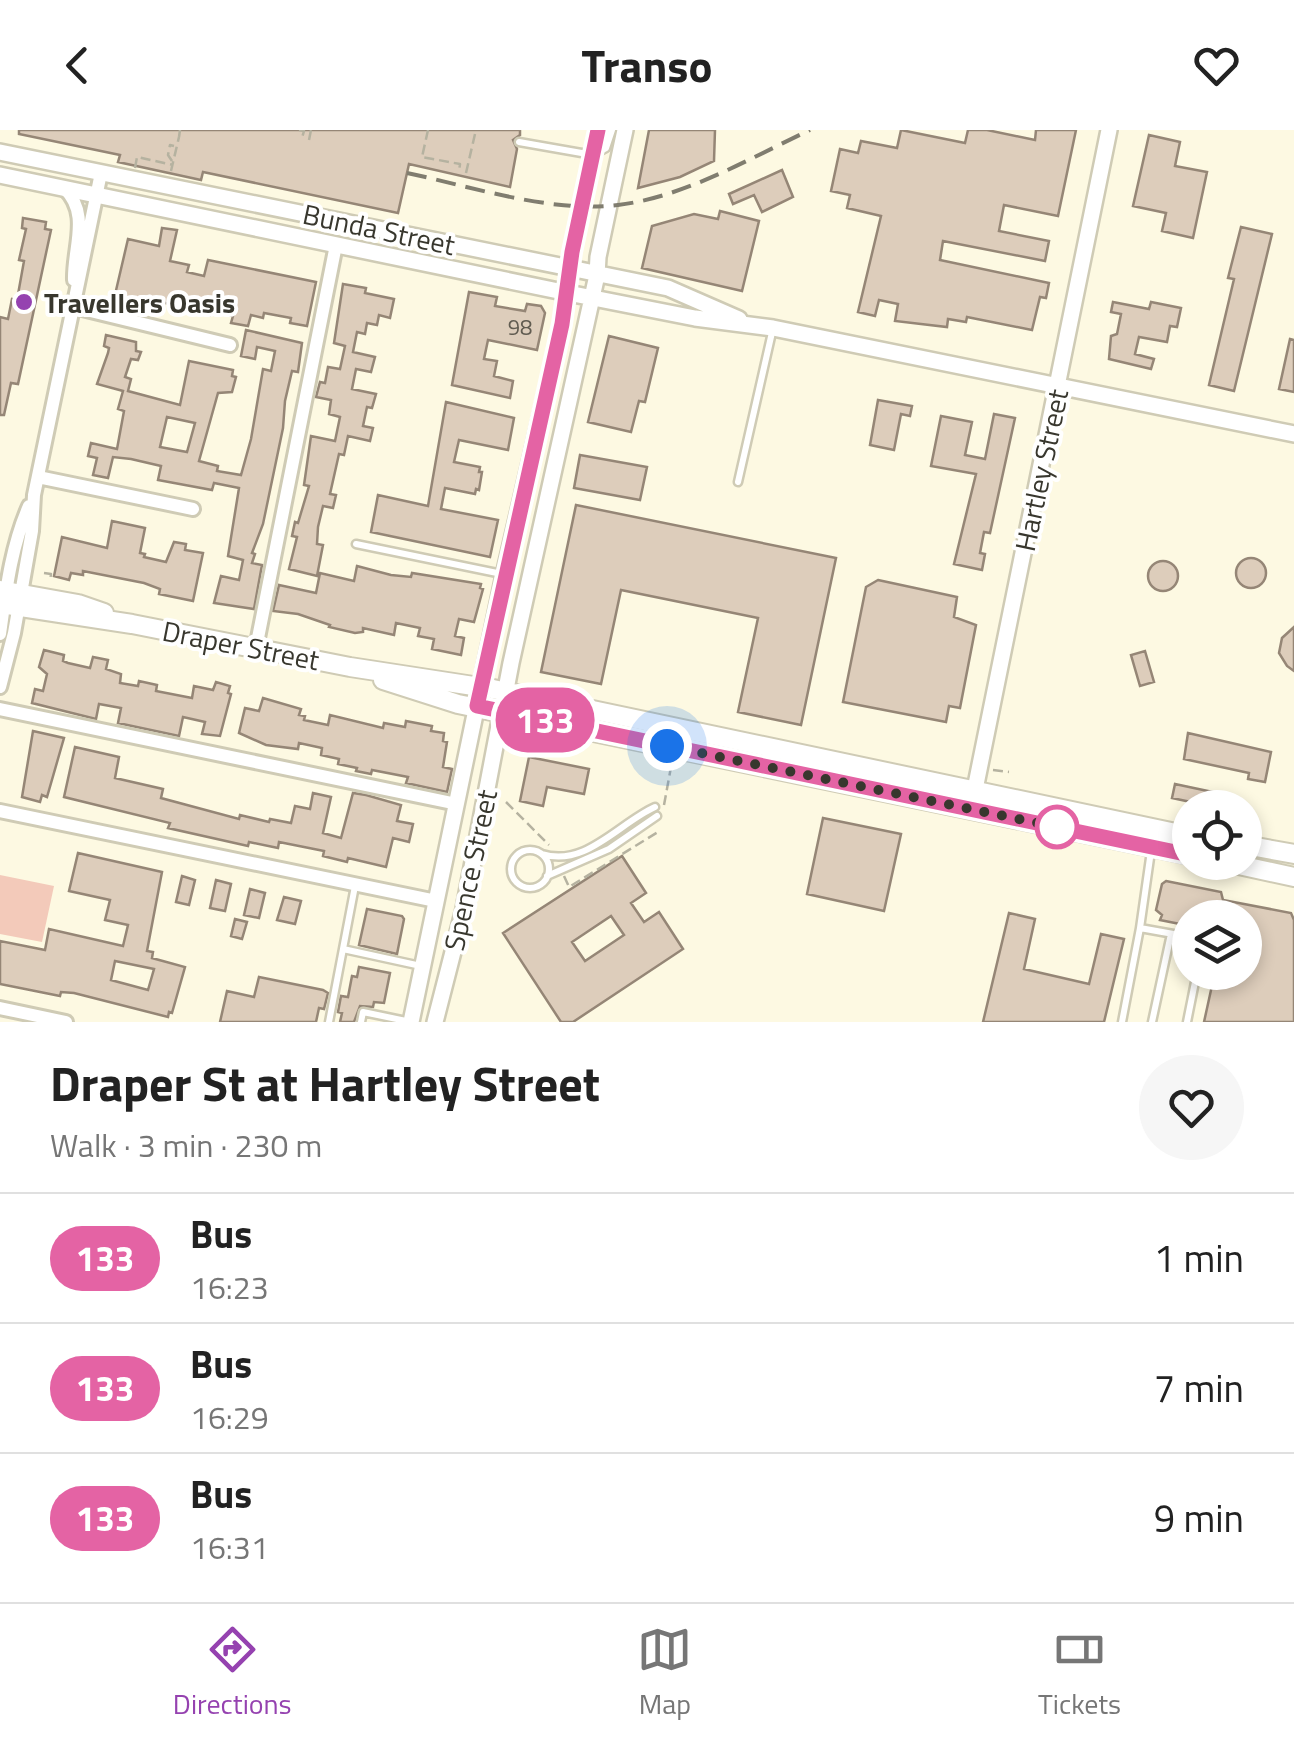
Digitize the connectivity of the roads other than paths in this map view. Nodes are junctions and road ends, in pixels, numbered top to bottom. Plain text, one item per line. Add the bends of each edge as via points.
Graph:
1 (598, 130) edge
2 (612, 130) edge
3 (625, 130) edge
4 (1109, 130) edge
5 (519, 142) dead end
6 (0, 152) edge
7 (593, 155) junction
8 (101, 173) junction
9 (0, 175) edge
10 (64, 188) junction
11 (96, 195) junction
12 (336, 245) junction
13 (572, 270) junction
14 (597, 275) junction
15 (568, 292) junction
16 (592, 296) junction
17 (74, 305) junction
18 (752, 324) junction
19 (774, 328) junction
20 (230, 345) dead end
21 (1058, 385) junction
22 (1294, 434) edge
23 (38, 477) junction
24 (738, 482) dead end
25 (193, 509) dead end
26 (356, 544) dead end
27 (504, 575) junction
28 (8, 599) edge
29 (0, 634) edge
30 (256, 648) junction
31 (350, 667) junction
32 (481, 687) junction
33 (0, 688) edge
34 (506, 692) junction
35 (477, 706) junction
36 (0, 710) edge
37 (503, 712) junction
38 (973, 800) junction
39 (457, 804) junction
40 (0, 811) edge
41 (1172, 837) edge
42 (1154, 838) junction
43 (1172, 846) edge
44 (1262, 848) edge
45 (542, 854) junction
46 (1294, 854) edge
47 (1262, 870) edge
48 (548, 876) junction
49 (1294, 877) edge
50 (356, 884) junction
51 (436, 901) junction
52 (1140, 928) junction
53 (1170, 934) joint
54 (343, 949) junction
55 (422, 966) junction
56 (1193, 990) edge
57 (0, 1008) edge
58 (66, 1022) edge
59 (329, 1022) edge
60 (361, 1022) edge
61 (411, 1022) edge
62 (435, 1022) edge
63 (1122, 1022) edge
64 (1152, 1022) edge
65 (1187, 1022) edge

1 - 7 street, Spence Street
2 - 7 lane via 603,151
3 - 14 street, Spence Street
4 - 21 street, Hartley Street
5 - 7 lane
6 - 8 street, Bunda Street
7 - 13 street, Spence Street
8 - 11 street
8 - 13 street, Bunda Street
9 - 10 street, Bunda Street
10 - 11 street, Bunda Street
10 - 17 street via 80,214
11 - 12 street, Bunda Street
11 - 17 street
12 - 15 street, Bunda Street
12 - 30 street
13 - 14 street, Bunda Street
13 - 15 street, Spence Street
14 - 16 street, Spence Street
14 - 18 street, Bunda Street via 668,288
15 - 16 street, Bunda Street
15 - 27 street, Spence Street
16 - 18 street, Bunda Street
16 - 34 street, Spence Street
17 - 20 street
17 - 23 street
18 - 19 street, Bunda Street
19 - 21 street, Bunda Street
19 - 24 lane
21 - 22 street, Bunda Street
21 - 38 street, Hartley Street
23 - 25 street
23 - 28 street via 20,528
26 - 27 lane
27 - 32 street, Spence Street
28 - 29 street
28 - 30 main road, Draper Street
28 - 33 street
30 - 31 main road, Draper Street
31 - 32 main road, Draper Street
31 - 35 main road, Draper Street
32 - 34 main road, Draper Street
32 - 35 street, Spence Street
34 - 37 street, Spence Street
34 - 38 main road, Draper Street
35 - 37 main road, Draper Street
35 - 39 street, Spence Street
36 - 39 street
37 - 38 main road, Draper Street
37 - 62 street, Spence Street
38 - 42 main road, Draper Street
39 - 51 street, Spence Street
40 - 50 street
41 - 42 main road, Draper Street
42 - 43 main road, Draper Street
42 - 52 lane
44 - 46 main road
45 - 48 lane
45 - 48 lane via 520,852 512,876 527,888
45 - 48 lane via 578,853 658,812 608,848
47 - 49 main road
50 - 51 street
50 - 54 lane
51 - 55 street, Spence Street
52 - 53 lane
52 - 63 lane
53 - 64 lane
54 - 55 lane
54 - 59 lane
55 - 61 street, Spence Street
56 - 65 lane
57 - 58 street
60 - 61 lane via 364,1012

